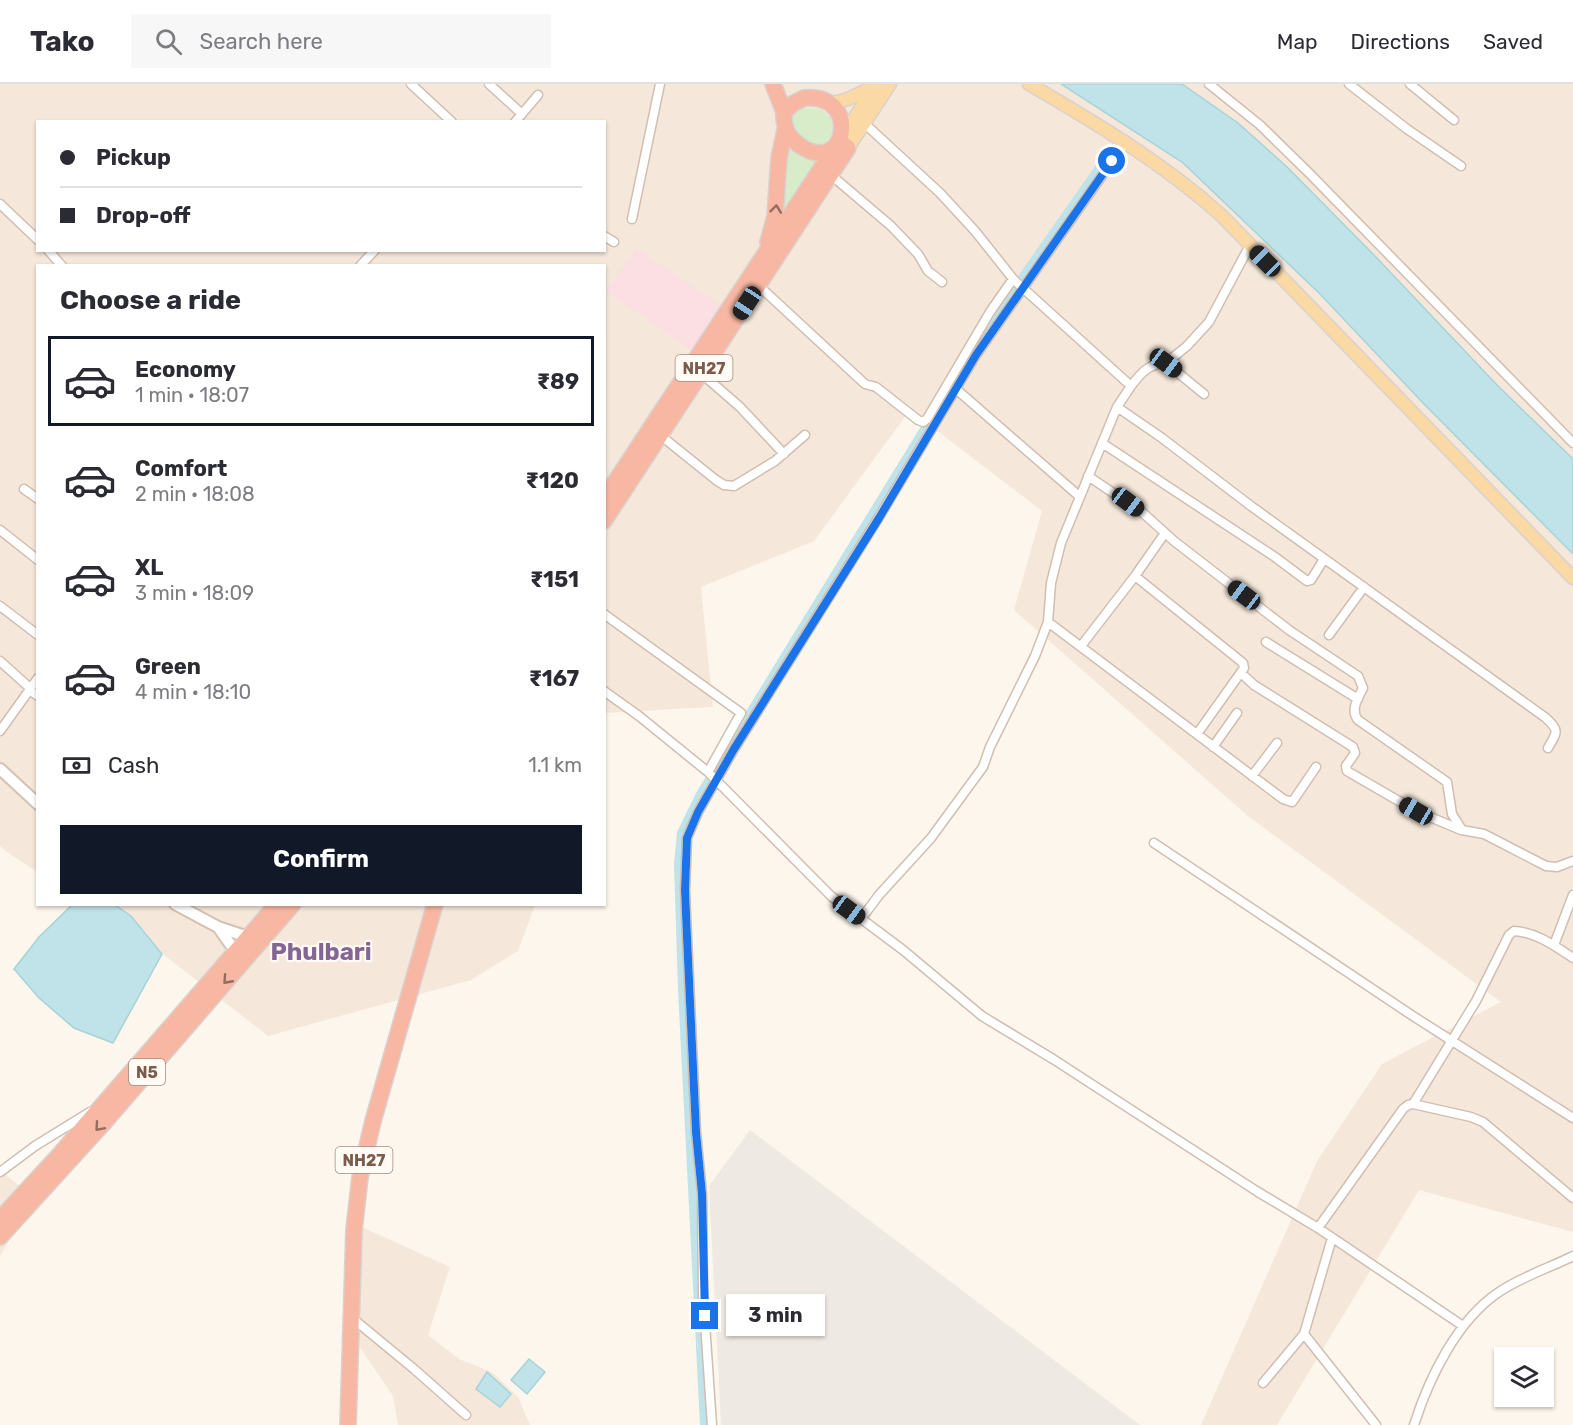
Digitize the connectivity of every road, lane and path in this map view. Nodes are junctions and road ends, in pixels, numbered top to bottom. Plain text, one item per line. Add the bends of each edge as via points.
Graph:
1 (411, 84) edge
2 (489, 84) edge
3 (660, 84) edge
4 (773, 84) edge
5 (800, 84) edge
6 (890, 84) edge
7 (1029, 84) edge
8 (1209, 84) edge
9 (1349, 84) edge
10 (1410, 84) edge
11 (875, 85) edge
12 (538, 95) dead end
13 (823, 101) junction
14 (784, 112) junction
15 (522, 114) junction
16 (451, 120) edge
17 (517, 120) edge
18 (1454, 120) dead end
19 (864, 123) junction
20 (785, 130) junction
21 (1125, 143) junction
22 (844, 145) junction
23 (1461, 166) dead end
24 (831, 175) junction
25 (0, 204) edge
26 (632, 219) dead end
27 (606, 237) edge
28 (36, 238) edge
29 (614, 242) dead end
30 (1250, 245) junction
31 (50, 252) edge
32 (373, 252) edge
33 (60, 264) edge
34 (362, 264) edge
35 (760, 265) junction
36 (1013, 280) junction
37 (942, 282) dead end
38 (758, 285) junction
39 (1022, 287) junction
40 (1166, 363) junction
41 (701, 373) junction
42 (1131, 386) junction
43 (956, 389) junction
44 (1204, 393) dead end
45 (1117, 407) junction
46 (660, 435) junction
47 (805, 435) dead end
48 (1102, 443) junction
49 (1573, 443) edge
50 (784, 454) junction
51 (1088, 476) junction
52 (24, 489) dead end
53 (606, 496) edge
54 (1079, 496) junction
55 (36, 498) edge
56 (606, 518) edge
57 (0, 530) edge
58 (1165, 533) junction
59 (36, 558) edge
60 (1324, 559) junction
61 (1135, 576) junction
62 (1573, 578) edge
63 (1365, 587) junction
64 (0, 606) edge
65 (606, 615) edge
66 (1048, 622) junction
67 (36, 634) edge
68 (1329, 635) dead end
69 (1266, 642) dead end
70 (1081, 646) junction
71 (0, 661) edge
72 (1241, 673) junction
73 (36, 681) edge
74 (30, 689) junction
75 (606, 692) edge
76 (36, 694) edge
77 (1358, 699) junction
78 (1238, 713) dead end
79 (0, 731) edge
80 (1197, 734) junction
81 (1277, 743) dead end
82 (1213, 747) junction
83 (1548, 748) dead end
84 (1316, 767) dead end
85 (0, 769) edge
86 (708, 772) junction
87 (1252, 776) junction
88 (716, 780) junction
89 (36, 802) edge
90 (1462, 830) junction
91 (1154, 843) dead end
92 (1573, 861) edge
93 (1573, 896) edge
94 (179, 906) edge
95 (276, 906) edge
96 (291, 906) edge
97 (434, 906) edge
98 (861, 919) junction
99 (218, 927) junction
100 (253, 941) junction
101 (1554, 945) junction
102 (242, 955) junction
103 (1573, 958) edge
104 (1453, 1040) junction
105 (1413, 1104) junction
106 (100, 1106) junction
107 (1573, 1118) edge
108 (0, 1172) edge
109 (1573, 1198) edge
110 (0, 1219) edge
111 (1318, 1228) junction
112 (0, 1238) edge
113 (1332, 1238) junction
114 (1573, 1256) edge
115 (351, 1317) junction
116 (1463, 1326) junction
117 (1304, 1334) junction
118 (1263, 1383) dead end
119 (466, 1415) dead end
120 (348, 1425) edge
121 (712, 1425) edge
122 (1376, 1425) edge
123 (1414, 1425) edge

1 - 16 street
2 - 15 street
3 - 26 street
4 - 14 highway, NH27
5 - 13 highway
6 - 19 main road
7 - 21 main road
8 - 49 street via 1310,173
9 - 23 street
10 - 18 street
11 - 13 main road via 848,99
11 - 22 main road
12 - 15 street
13 - 14 highway via 799,100
13 - 22 highway via 837,113
14 - 20 highway, NH27
15 - 17 street
19 - 22 main road
19 - 36 street via 940,193
20 - 22 highway via 799,145 815,151
35 -> 20 highway, NH27 via 775,216
21 - 30 main road via 1184,183
21 - 39 street
22 - 24 highway, NH27
22 - 35 highway, NH27
24 - 37 street via 891,226
24 - 38 highway, NH27
25 - 28 street
27 - 29 street
30 - 40 street via 1209,322
30 - 62 main road
31 - 33 street
32 - 34 street
35 - 53 highway, NH27
36 - 38 street via 923,422 876,387 859,380
36 - 39 street
38 - 41 highway, NH27
39 - 42 street
39 - 43 street
40 - 42 street via 1148,368
40 - 44 street
41 - 46 highway, NH27
41 - 50 street
42 - 45 street
43 - 54 street
43 - 88 street
45 - 48 street
45 - 60 street
46 - 50 street via 724,484 734,486
46 - 56 highway, NH27
47 - 50 street
48 - 51 street
48 - 60 street via 1307,581
51 - 54 street
51 - 58 street
52 - 55 street
54 - 66 street via 1057,556
57 - 59 street
58 - 61 street
58 - 77 street via 1289,630 1358,676 1363,688
60 - 63 street
61 - 70 street
61 - 72 street via 1243,663
63 - 68 street
63 - 83 street via 1546,718 1556,733
64 - 67 street
65 - 86 street via 740,711
66 - 70 street
66 - 98 street via 983,767 932,838
69 - 77 street
70 - 80 street
71 - 74 street
72 - 80 street
72 - 90 street via 1353,747 1355,753 1347,771 1416,811
73 - 74 street
74 - 76 street
74 - 79 street
75 - 86 street
77 - 90 street via 1354,710 1358,720 1447,782 1452,814
78 - 82 street
80 - 82 street
81 - 87 street
82 - 87 street
84 - 87 street via 1292,801 1283,799
85 - 89 main road
86 - 88 street
88 - 98 street via 831,896
88 - 121 street via 687,838 685,890
90 - 92 street via 1484,834 1546,866
91 - 104 street
93 - 101 street
94 - 99 main road
95 - 100 highway, N5
96 - 100 highway, N5
97 - 115 highway, NH27 via 360,1177
98 - 111 street via 982,1016
99 - 100 main road
99 - 102 main road
100 - 102 highway, N5
101 - 103 street
101 - 104 street via 1524,932 1509,935
102 - 106 highway, N5
102 -> 112 highway, N5 via 101,1126
104 - 105 street
104 - 107 street
105 - 109 street via 1483,1122
105 - 111 street via 1403,1109
106 - 108 street
106 - 110 highway, N5
111 - 113 street
113 - 116 street
113 - 117 street
114 - 116 street via 1499,1292
115 - 119 street
115 - 120 highway, NH27
116 - 123 street via 1428,1387
117 - 118 street
117 - 122 street

